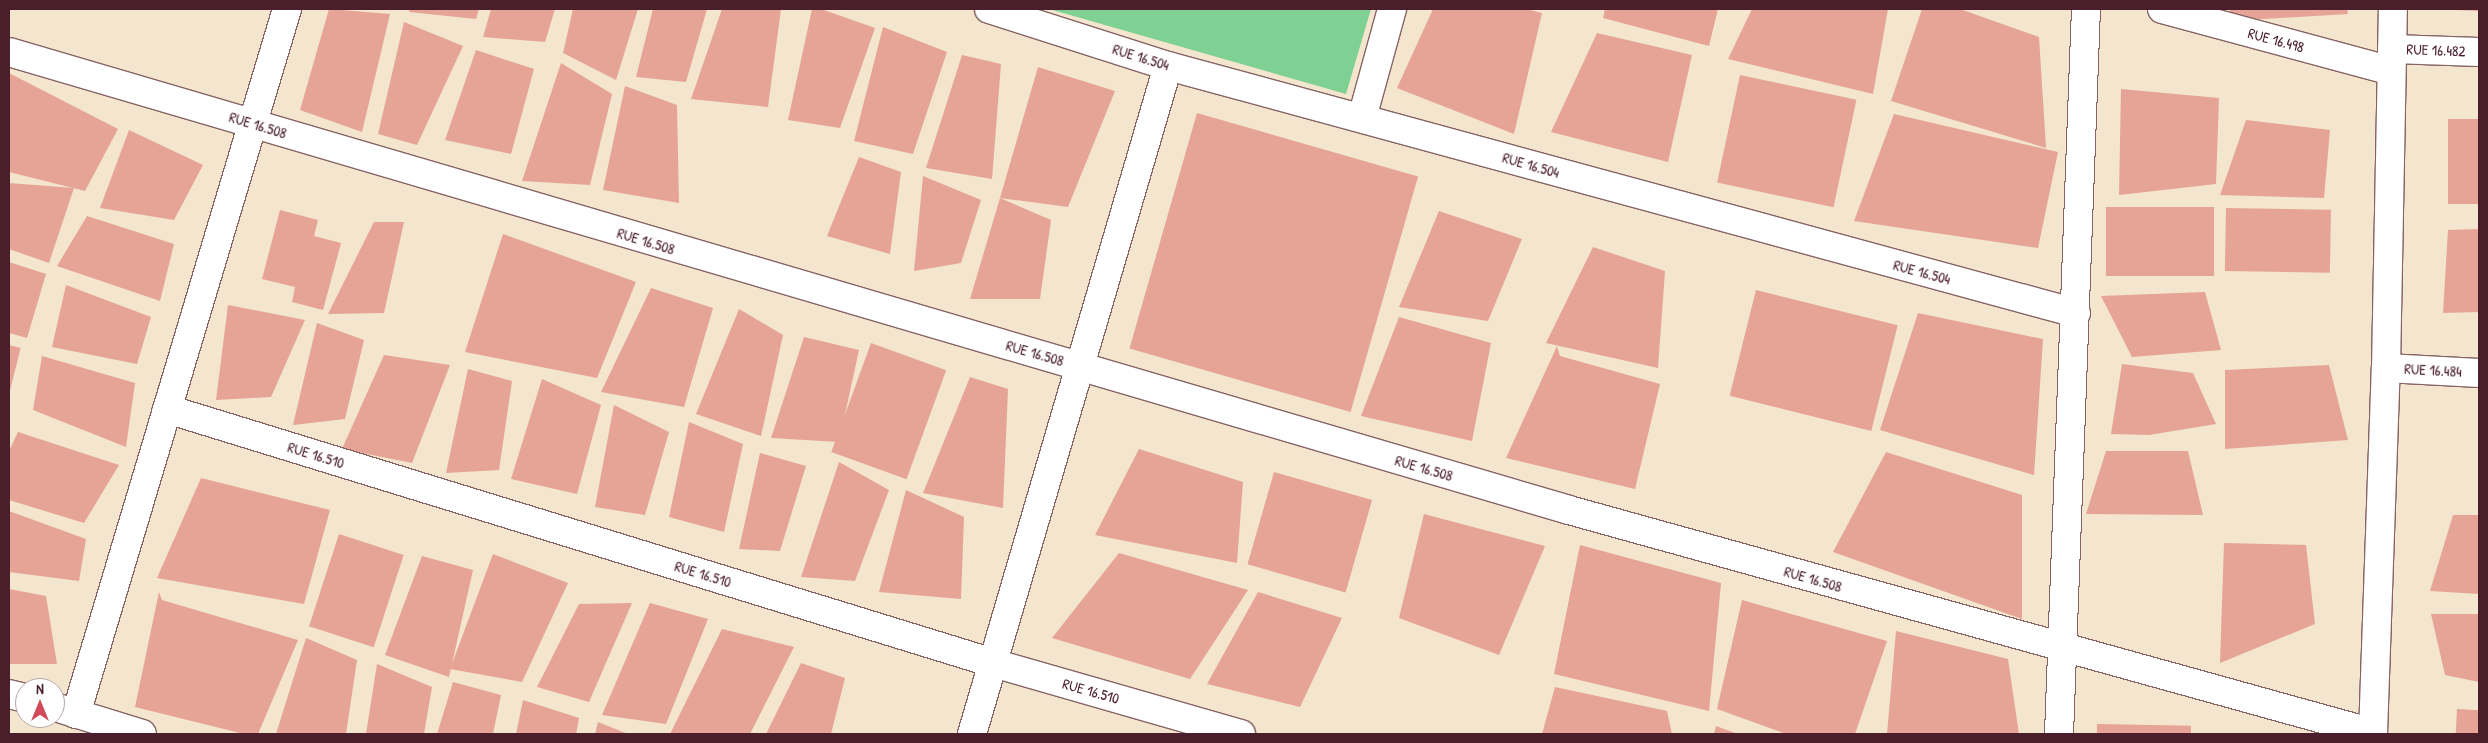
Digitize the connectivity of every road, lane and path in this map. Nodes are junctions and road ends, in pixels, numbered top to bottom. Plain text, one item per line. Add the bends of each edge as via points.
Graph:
1 (287, 9) edge
2 (989, 9) edge
3 (1392, 9) edge
4 (2086, 9) edge
5 (2162, 9) edge
6 (2393, 9) edge
7 (9, 52) edge
8 (2479, 52) edge
9 (2391, 60) junction
10 (1168, 66) junction
11 (1362, 118) junction
12 (252, 123) junction
13 (2076, 314) junction
14 (1078, 366) junction
15 (2386, 368) junction
16 (2479, 372) edge
17 (167, 409) junction
18 (2063, 649) junction
19 (993, 663) junction
20 (66, 710) edge
21 (142, 734) edge
22 (972, 734) edge
23 (1241, 734) edge
24 (2060, 734) edge
25 (2373, 734) edge

1 - 12 street
2 - 10 street, RUE 16.504
3 - 11 street
4 - 13 street
5 - 9 street, RUE 16.498
6 - 9 street
7 - 12 street, RUE 16.508
8 - 9 street, RUE 16.482
9 - 15 street
10 - 11 street, RUE 16.504
10 - 14 street
11 - 13 street, RUE 16.504
12 - 14 street, RUE 16.508
12 - 17 street
13 - 18 street
14 - 18 street, RUE 16.508 via 1569,510
14 - 19 street
15 - 16 street, RUE 16.484
15 - 25 street
17 - 19 street, RUE 16.510
17 - 20 street
18 - 24 street
18 - 25 street, RUE 16.508
19 - 22 street
19 - 23 street, RUE 16.510
20 - 21 street

